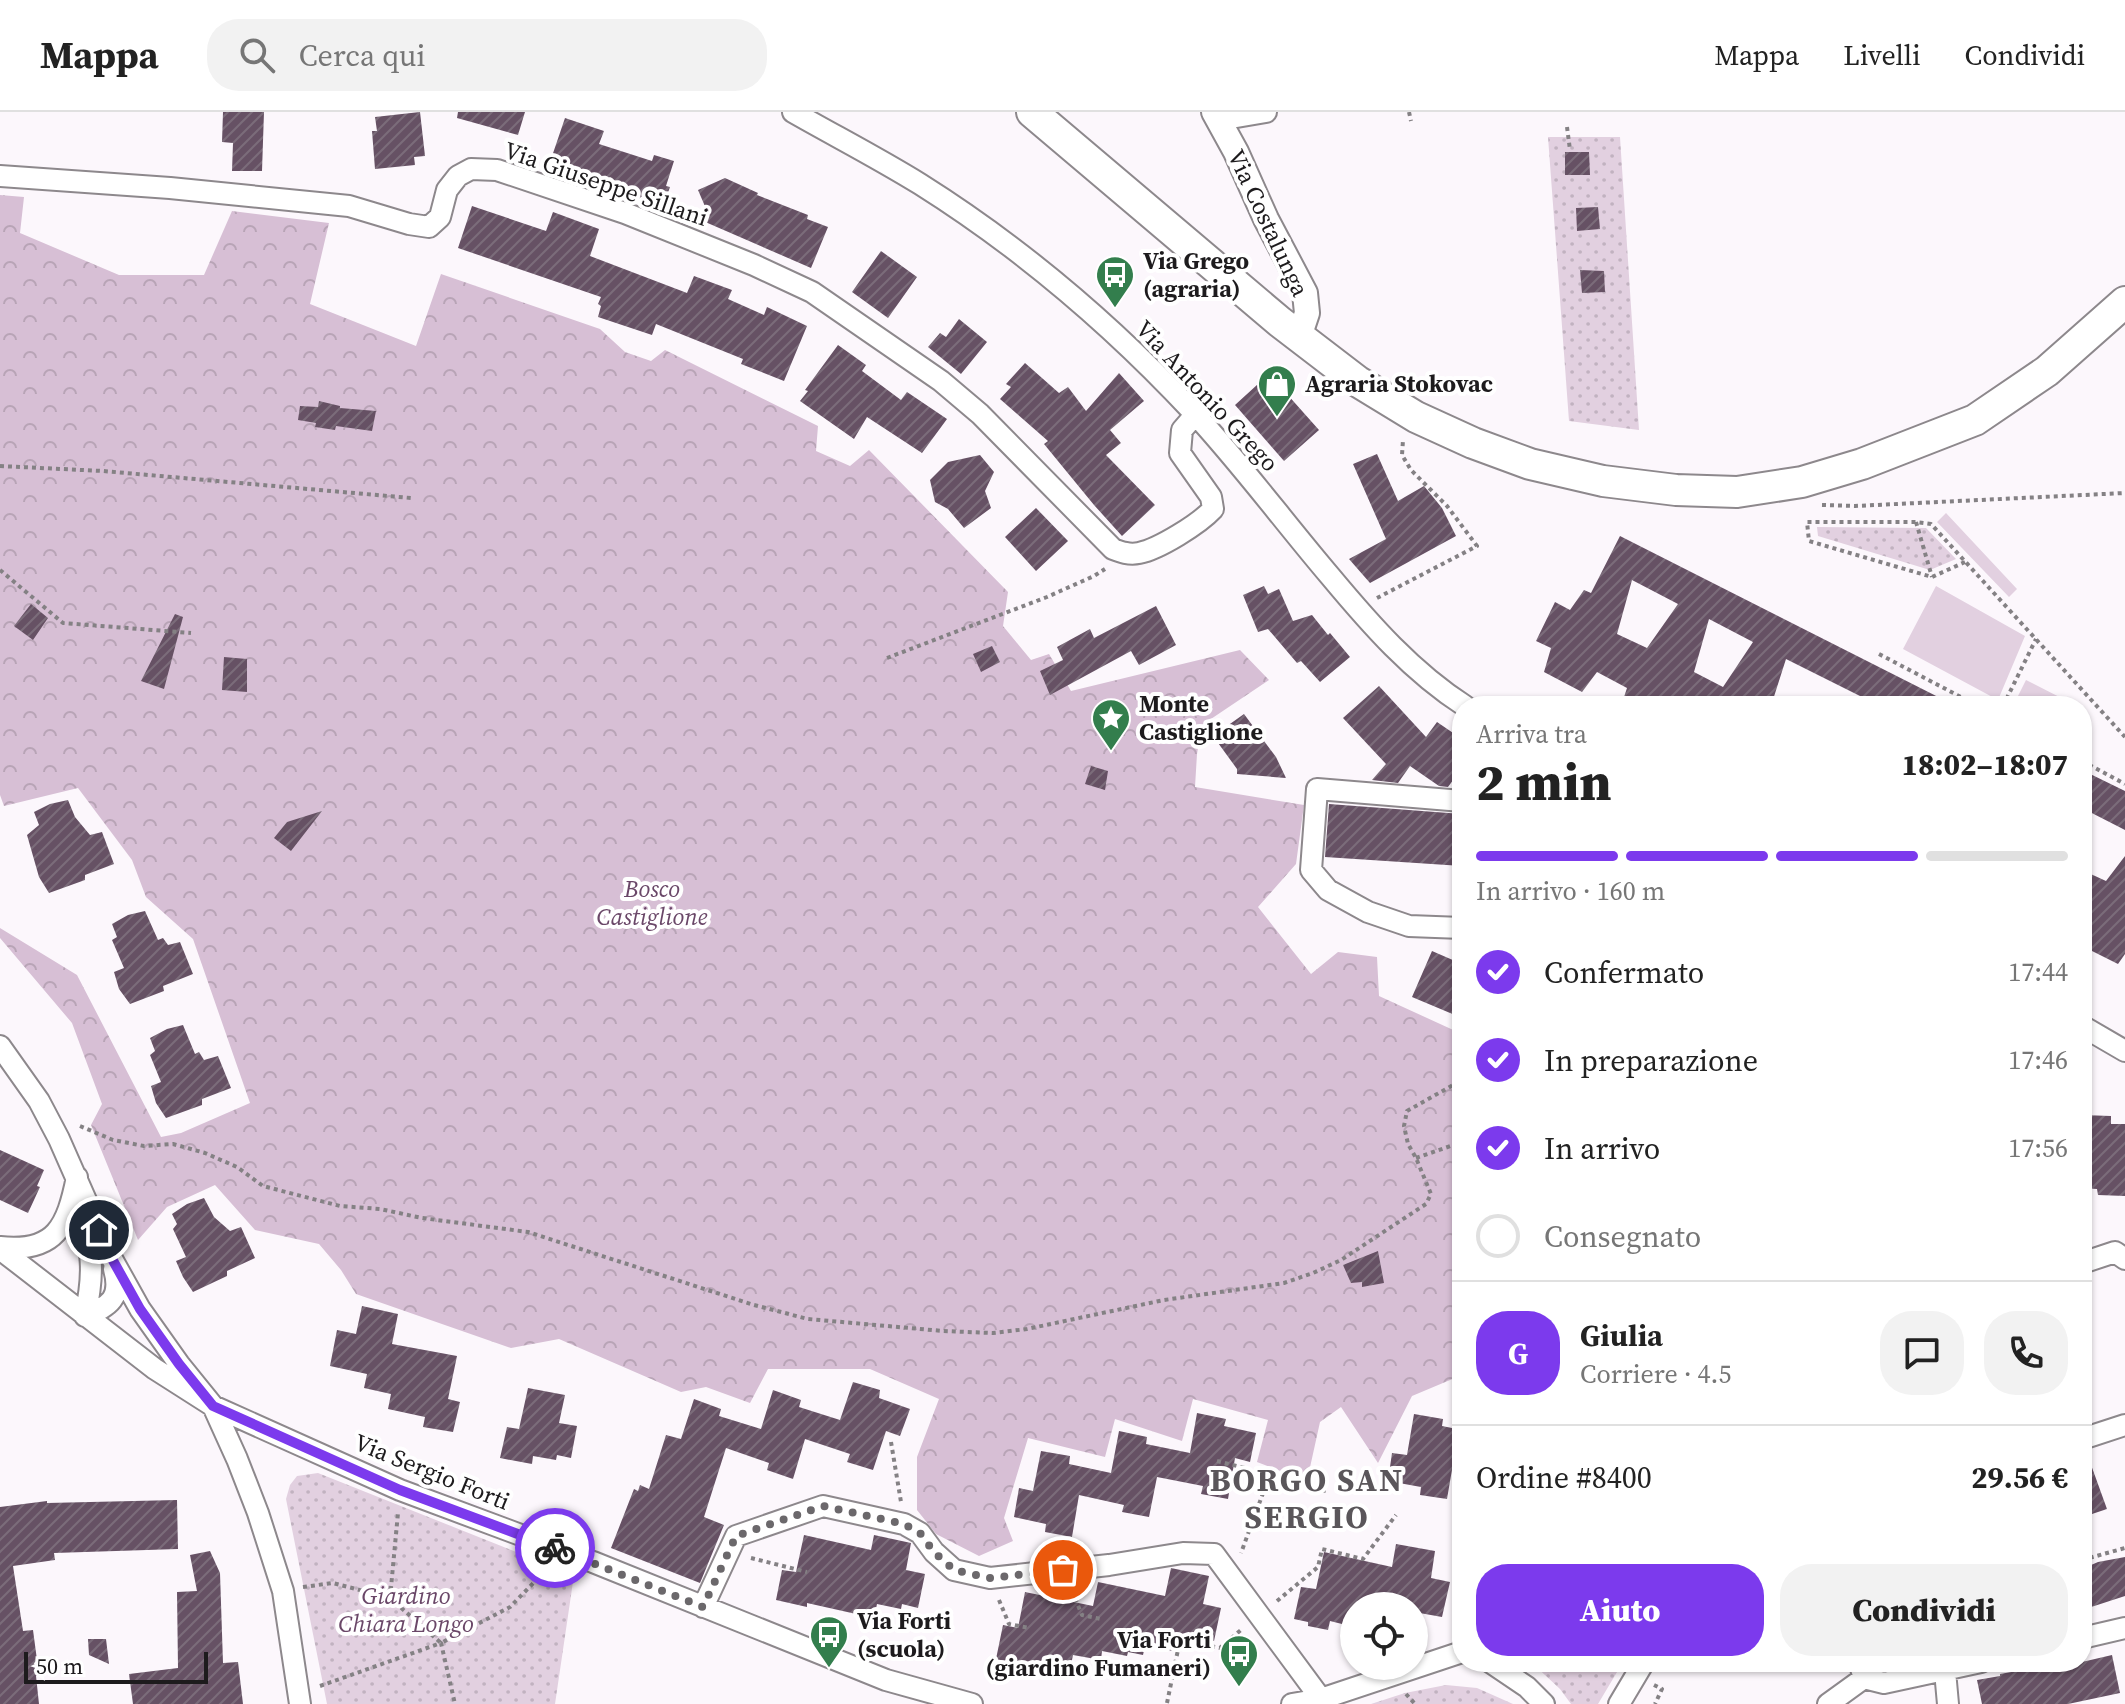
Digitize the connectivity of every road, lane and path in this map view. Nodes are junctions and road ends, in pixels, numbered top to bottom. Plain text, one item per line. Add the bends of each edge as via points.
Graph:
1 (793, 112) edge
2 (1032, 112) edge
3 (1266, 112) edge
4 (1409, 112) edge
5 (1217, 116) edge
6 (1411, 121) dead end
7 (1567, 127) dead end
8 (1570, 150) dead end
9 (0, 176) edge
10 (2125, 302) edge
11 (1299, 337) junction
12 (1195, 415) junction
13 (1416, 417) junction
14 (0, 466) edge
15 (2125, 493) edge
16 (411, 498) dead end
17 (1809, 505) dead end
18 (1916, 522) junction
19 (1127, 554) junction
20 (1965, 562) junction
21 (0, 570) edge
22 (1932, 577) junction
23 (1377, 598) dead end
24 (191, 633) dead end
25 (2036, 639) junction
26 (1879, 654) dead end
27 (887, 658) dead end
28 (1452, 696) edge
29 (1959, 696) edge
30 (2008, 696) edge
31 (2088, 696) edge
32 (2092, 701) edge
33 (2125, 737) edge
34 (2092, 766) edge
35 (2125, 784) edge
36 (1452, 800) edge
37 (1452, 928) edge
38 (2092, 1032) edge
39 (0, 1046) edge
40 (2125, 1051) edge
41 (1452, 1086) edge
42 (80, 1126) dead end
43 (1452, 1145) edge
44 (1416, 1158) junction
45 (77, 1177) junction
46 (0, 1248) edge
47 (111, 1257) junction
48 (2125, 1259) edge
49 (2092, 1260) edge
50 (85, 1316) junction
51 (213, 1406) junction
52 (2125, 1425) edge
53 (2092, 1436) edge
54 (891, 1442) dead end
55 (1217, 1461) dead end
56 (1266, 1485) junction
57 (1328, 1491) dead end
58 (399, 1502) dead end
59 (904, 1524) junction
60 (2125, 1548) edge
61 (728, 1553) junction
62 (2092, 1557) edge
63 (553, 1562) dead end
64 (1063, 1570) junction
65 (807, 1572) dead end
66 (990, 1578) junction
67 (1231, 1578) junction
68 (301, 1588) dead end
69 (390, 1598) junction
70 (703, 1607) junction
71 (1101, 1619) dead end
72 (1029, 1628) dead end
73 (2125, 1628) edge
74 (2092, 1636) edge
75 (441, 1643) junction
76 (1452, 1655) edge
77 (1505, 1672) edge
78 (1638, 1672) edge
79 (1860, 1672) edge
80 (1865, 1672) edge
81 (1940, 1672) edge
82 (1945, 1672) edge
83 (320, 1686) dead end
84 (1662, 1689) dead end
85 (1405, 1693) dead end
86 (1321, 1699) junction
87 (300, 1704) edge
88 (455, 1704) edge
89 (972, 1704) edge
90 (1292, 1704) edge
91 (1415, 1704) edge
92 (1544, 1704) edge
93 (1619, 1704) edge
94 (1655, 1704) edge
95 (1828, 1704) edge
96 (1948, 1704) edge

1 - 12 street, Via Antonio Grego via 920,184 1005,242 1083,306
2 - 11 main road
3 - 5 street
4 - 6 path
5 - 11 street, Via Costalunga via 1305,293 1307,313
7 - 8 path
9 - 19 street, Via Giuseppe Sillani via 349,206 429,227 440,217 447,190 458,176 471,169 497,170 611,208 812,292 941,381 1113,549
10 - 13 main road via 2047,371 1975,420 1802,482 1737,492 1603,481 1530,464
11 - 13 main road
12 - 19 street via 1182,430 1180,453 1211,497 1213,509 1156,546
12 - 28 street, Via Antonio Grego via 1367,621
13 - 23 path via 1403,439 1402,455 1477,546
14 - 16 path
15 - 17 path
18 - 20 path via 1931,524
18 - 22 path
18 - 22 path via 1807,522 1809,541
19 - 27 path via 1094,576
20 - 22 path
20 - 25 path
21 - 24 path via 63,623
25 - 30 path
25 - 31 path
26 - 29 path
32 - 33 path
34 - 35 path
36 - 37 street via 1317,789 1311,870 1328,890 1368,912 1409,926
38 - 40 street
39 - 45 street via 39,1101
41 - 44 path via 1407,1111 1404,1126
42 - 44 path via 113,1140 173,1144 205,1153 263,1186 340,1206 528,1232 808,1319 993,1333 1284,1283 1313,1273 1352,1254 1426,1204 1431,1194
43 - 44 path
45 - 46 street via 71,1208 56,1233 22,1249
45 - 47 street
45 - 50 street via 92,1259
46 - 50 street, Via Sergio Forti
47 - 50 street via 117,1291 103,1309
47 - 51 street via 140,1309
48 - 49 street via 2115,1252
50 - 51 street, Via Sergio Forti
51 - 70 street, Via Sergio Forti via 400,1490
51 - 87 street via 258,1513 283,1591
52 - 53 street
54 - 59 path
55 - 56 path via 1245,1468
56 - 57 path
56 - 67 path
58 - 69 path
59 - 61 street via 823,1506 736,1536
59 - 66 street via 920,1533 954,1570
60 - 62 path
61 - 65 path
61 - 70 street
63 - 75 path via 510,1607
64 - 66 street
64 - 67 street via 1183,1553 1214,1554
64 - 71 path via 1082,1615
66 - 72 path via 1009,1624
67 - 86 street
68 - 69 path via 333,1583
69 - 75 path
70 - 89 street, Via Sergio Forti via 886,1680
73 - 74 street
75 - 83 path
75 - 88 path
76 - 86 street
77 - 92 street
78 - 93 street
79 - 95 street
80 - 81 street via 1884,1683
82 - 96 street
84 - 94 path
85 - 91 path
86 - 90 street

